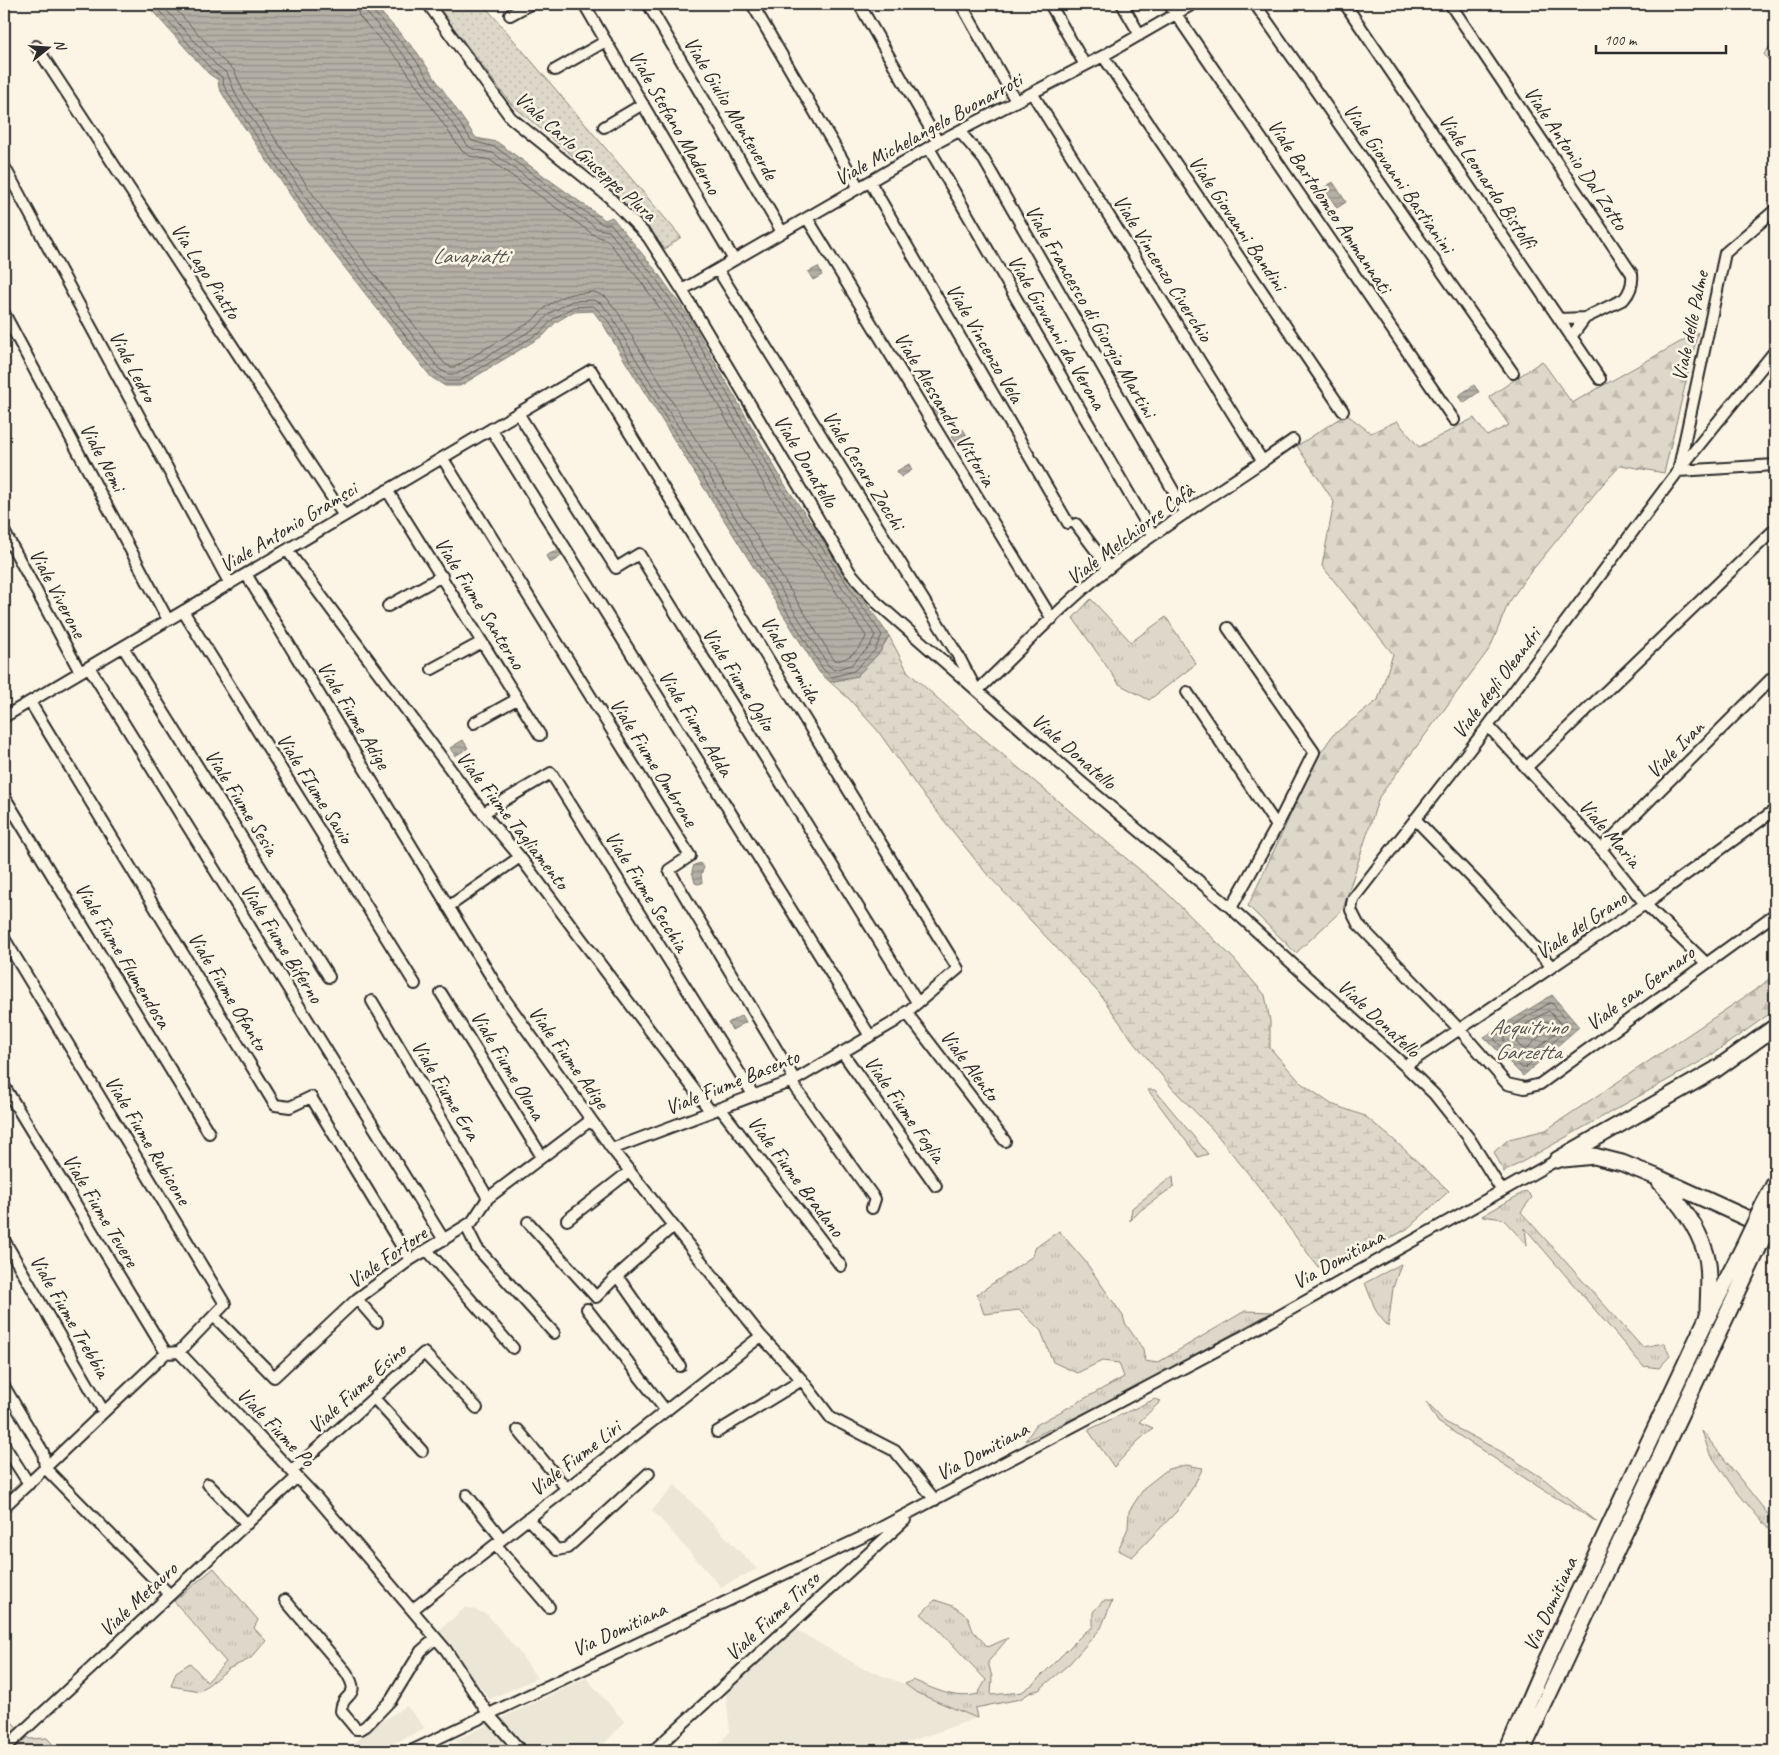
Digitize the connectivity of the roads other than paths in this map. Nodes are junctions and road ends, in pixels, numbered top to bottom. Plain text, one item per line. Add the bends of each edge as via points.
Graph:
1 (428, 4) edge
2 (530, 4) edge
3 (584, 4) edge
4 (648, 4) edge
5 (752, 4) edge
6 (859, 4) edge
7 (962, 4) edge
8 (1050, 4) edge
9 (1122, 4) edge
10 (1169, 4) edge
11 (1193, 4) edge
12 (1255, 4) edge
13 (1345, 4) edge
14 (1450, 4) edge
15 (1176, 14) junction
16 (510, 15) dead end
17 (1140, 35) junction
18 (606, 41) junction
19 (36, 46) dead end
20 (1102, 56) junction
21 (1085, 65) junction
22 (555, 70) dead end
23 (1032, 93) junction
24 (1016, 101) junction
25 (643, 104) junction
26 (604, 127) dead end
27 (959, 131) junction
28 (938, 142) junction
29 (929, 148) junction
30 (4, 166) edge
31 (870, 182) junction
32 (860, 188) junction
33 (1775, 210) edge
34 (807, 218) junction
35 (782, 232) junction
36 (734, 260) junction
37 (718, 270) junction
38 (682, 290) junction
39 (4, 313) edge
40 (1559, 318) junction
41 (1585, 318) junction
42 (1571, 337) junction
43 (1775, 351) edge
44 (591, 370) joint
45 (1513, 373) dead end
46 (1600, 379) dead end
47 (1343, 412) dead end
48 (518, 413) junction
49 (1454, 420) dead end
50 (491, 429) junction
51 (1294, 440) dead end
52 (443, 459) junction
53 (1263, 462) junction
54 (1775, 465) edge
55 (1678, 471) junction
56 (387, 490) junction
57 (1186, 514) junction
58 (344, 516) junction
59 (1775, 529) edge
60 (4, 531) edge
61 (1153, 535) junction
62 (287, 550) junction
63 (1109, 568) junction
64 (246, 574) junction
65 (442, 576) junction
66 (230, 584) junction
67 (388, 606) dead end
68 (183, 611) junction
69 (1052, 619) junction
70 (168, 620) junction
71 (1228, 628) dead end
72 (482, 642) junction
73 (123, 646) junction
74 (89, 667) junction
75 (432, 669) dead end
76 (80, 672) junction
77 (1775, 675) edge
78 (977, 691) junction
79 (1187, 692) dead end
80 (517, 699) junction
81 (30, 702) junction
82 (4, 717) edge
83 (474, 723) dead end
84 (1488, 726) junction
85 (540, 735) dead end
86 (1526, 768) junction
87 (4, 796) edge
88 (1775, 810) edge
89 (483, 812) junction
90 (1415, 819) junction
91 (1277, 826) junction
92 (1601, 849) junction
93 (520, 858) junction
94 (1645, 904) junction
95 (448, 907) junction
96 (1231, 908) junction
97 (1775, 914) edge
98 (4, 938) edge
99 (1706, 963) junction
100 (1552, 967) junction
101 (958, 969) joint
102 (329, 977) dead end
103 (415, 984) dead end
104 (442, 993) dead end
105 (372, 1001) dead end
106 (918, 1002) junction
107 (906, 1012) junction
108 (1775, 1027) edge
109 (1460, 1030) junction
110 (870, 1036) junction
111 (842, 1052) junction
112 (1405, 1066) junction
113 (793, 1081) junction
114 (4, 1086) edge
115 (754, 1096) junction
116 (716, 1110) junction
117 (591, 1120) junction
118 (209, 1134) dead end
119 (1005, 1141) dead end
120 (612, 1149) junction
121 (542, 1157) junction
122 (1557, 1160) junction
123 (630, 1171) junction
124 (1654, 1176) junction
125 (1775, 1183) edge
126 (936, 1186) dead end
127 (1502, 1191) junction
128 (488, 1198) junction
129 (872, 1208) dead end
130 (1769, 1209) edge
131 (567, 1220) dead end
132 (528, 1222) dead end
133 (466, 1226) junction
134 (673, 1226) junction
135 (1775, 1231) edge
136 (4, 1240) edge
137 (444, 1240) junction
138 (427, 1250) junction
139 (1750, 1251) junction
140 (410, 1260) junction
141 (841, 1266) dead end
142 (617, 1276) junction
143 (358, 1299) junction
144 (587, 1309) dead end
145 (214, 1316) junction
146 (1707, 1318) junction
147 (377, 1322) dead end
148 (554, 1333) dead end
149 (761, 1336) junction
150 (513, 1348) dead end
151 (178, 1352) junction
152 (166, 1353) junction
153 (680, 1366) dead end
154 (802, 1380) junction
155 (4, 1386) edge
156 (374, 1398) junction
157 (477, 1408) dead end
158 (666, 1411) junction
159 (104, 1412) junction
160 (518, 1430) dead end
161 (718, 1432) dead end
162 (4, 1445) edge
163 (422, 1451) dead end
164 (45, 1468) junction
165 (649, 1473) dead end
166 (294, 1474) junction
167 (29, 1484) junction
168 (208, 1484) dead end
169 (567, 1489) junction
170 (467, 1495) dead end
171 (935, 1500) junction
172 (4, 1507) edge
173 (917, 1509) junction
174 (528, 1519) junction
175 (246, 1524) junction
176 (499, 1542) junction
177 (170, 1596) junction
178 (285, 1600) dead end
179 (549, 1607) dead end
180 (412, 1610) junction
181 (436, 1638) junction
182 (489, 1715) junction
183 (4, 1749) edge
184 (411, 1751) edge
185 (521, 1751) edge
186 (653, 1751) edge
187 (1507, 1751) edge
188 (1522, 1751) edge

1 - 38 street, Viale Carlo Giuseppe Plura via 511,118 609,196 648,237
2 - 16 street
3 - 18 street, Viale Stefano Maderno
4 - 35 street, Viale Giulio Monteverde
5 - 32 street
6 - 28 street
7 - 24 street
8 - 21 street
9 - 17 street
10 - 15 street, Viale Bartolomeo Ammannati
11 - 15 street, Viale Michelangelo Buonarroti
12 - 45 street, Viale Giovanni Bastianini
13 - 40 street, Viale Leonardo Bistolfi
14 - 41 street, Viale Antonio Dal Zotto via 1632,274 1633,281 1624,299
15 - 17 street, Viale Michelangelo Buonarroti
15 - 49 street, Viale Bartolomeo Ammannati
17 - 20 street, Viale Michelangelo Buonarroti
18 - 22 street
18 - 25 street, Viale Stefano Maderno
19 - 58 street, Via Lago Piatto
20 - 21 street, Viale Michelangelo Buonarroti
20 - 47 street, Viale Giovanni Bandini
21 - 23 street, Viale Michelangelo Buonarroti
23 - 24 street, Viale Michelangelo Buonarroti
23 - 53 street, Viale Vincenzo Civerchio
24 - 27 street, Viale Michelangelo Buonarroti
25 - 26 street
25 - 36 street, Viale Stefano Maderno
27 - 28 street, Viale Michelangelo Buonarroti
27 - 57 street, Viale Francesco di Giorgio Martini via 984,160
28 - 29 street, Viale Michelangelo Buonarroti
29 - 31 street, Viale Michelangelo Buonarroti
29 - 61 street, Viale Giovanni da Verona
30 - 66 street, Viale Ledro
31 - 32 street, Viale Michelangelo Buonarroti
31 - 63 street, Viale Vincenzo Vela via 1072,524
32 - 34 street, Viale Michelangelo Buonarroti
33 - 55 street, Viale delle Palme via 1725,252
34 - 35 street, Viale Michelangelo Buonarroti
34 - 69 street, Viale Alessandro Vittoria
35 - 36 street, Viale Michelangelo Buonarroti
36 - 37 street, Viale Michelangelo Buonarroti
37 - 38 street, Viale Michelangelo Buonarroti
37 - 78 street, Viale Cesare Zocchi
38 - 78 street, Viale Donatello via 850,572 876,602
39 - 70 street, Viale Nemi
40 - 41 street, Viale Antonio Dal Zotto
40 - 42 street, Viale Leonardo Bistolfi
41 - 42 street, Viale Antonio Dal Zotto
42 - 46 street, Viale Leonardo Bistolfi
43 - 55 street, Viale degli Oleandri
44 - 48 street, Viale Antonio Gramsci
44 - 101 street, Viale Bormida
48 - 50 street, Viale Antonio Gramsci
48 - 106 street, Viale Fiume Oglio via 616,568 639,554
50 - 52 street, Viale Antonio Gramsci
50 - 110 street, Viale Fiume Adda
51 - 53 street, Viale Melchiorre Cafà
52 - 56 street, Viale Antonio Gramsci
52 - 113 street, Viale Fiume Ombrone via 690,856 669,870
53 - 57 street, Viale Melchiorre Cafà
54 - 55 street
55 - 84 street, Viale degli Oleandri
56 - 58 street, Viale Antonio Gramsci
56 - 65 street, Viale Fiume Santerno
57 - 61 street, Viale Melchiorre Cafà
58 - 62 street, Viale Antonio Gramsci
59 - 86 street
60 - 76 street, Viale Viverone
61 - 63 street, Viale Melchiorre Cafà
62 - 64 street, Viale Antonio Gramsci
62 - 89 street, Viale Fiume Tagliamento
63 - 69 street, Viale Melchiorre Cafà
64 - 66 street, Viale Antonio Gramsci
64 - 95 street, Viale Fiume Adige
65 - 67 street
65 - 72 street, Viale Fiume Santerno
66 - 68 street, Viale Antonio Gramsci
68 - 70 street, Viale Antonio Gramsci
68 - 103 street, Viale FIume Savio
69 - 78 street, Viale Melchiorre Cafà
70 - 73 street, Viale Antonio Gramsci
71 - 91 street via 1314,752
72 - 75 street
72 - 80 street, Viale Fiume Santerno
73 - 74 street, Viale Antonio Gramsci
73 - 102 street, Viale Fiume Sesia
74 - 76 street, Viale Antonio Gramsci
74 - 137 street, Viale Fiume Biferno
76 - 81 street, Viale Antonio Gramsci
77 - 92 street, Viale Ivan
78 - 96 street, Viale Donatello
79 - 91 street
80 - 83 street
80 - 85 street, Viale Fiume Santerno
81 - 82 street, Viale Antonio Gramsci
81 - 140 street, Viale Fiume Ofanto via 276,1105 290,1107 311,1097
84 - 86 street, Viale Maria
84 - 90 street, Viale degli Oleandri
86 - 92 street, Viale Maria
87 - 118 street, Viale Fiume Flumendosa
88 - 94 street, Viale del Grano
89 - 93 street, Viale Fiume Tagliamento
89 - 115 street, Viale Fiume Secchia via 551,773
90 - 100 street
90 - 109 street, Viale degli Oleandri via 1353,899 1351,910 1358,924
91 - 96 street
92 - 94 street, Viale Maria
93 - 95 street
93 - 116 street, Viale Fiume Tagliamento
94 - 99 street, Viale Maria
94 - 100 street, Viale del Grano
95 - 117 street, Viale Fiume Adige via 504,998
96 - 112 street, Viale Donatello
97 - 99 street, Viale san Gennaro
98 - 145 street, Viale Fiume Rubicone via 225,1304
99 - 109 street, Viale san Gennaro via 1540,1084 1526,1088 1507,1084
100 - 109 street, Viale del Grano
101 - 106 street, Viale Fiume Basento
104 - 121 street, Viale Fiume Olona
105 - 128 street, Viale Fiume Era
106 - 107 street, Viale Fiume Basento
107 - 110 street, Viale Fiume Basento
107 - 119 street, Viale Alento
108 - 122 highway via 1715,1070
109 - 112 street, Viale del Grano
110 - 111 street, Viale Fiume Basento
111 - 113 street, Viale Fiume Basento
111 - 126 street, Viale Fiume Foglia
112 - 127 street, Viale Donatello via 1434,1094 1469,1138
113 - 115 street, Viale Fiume Basento
113 - 129 street via 875,1199
114 - 152 street, Viale Fiume Tevere
115 - 116 street, Viale Fiume Basento
116 - 120 street, Viale Fiume Basento
116 - 141 street, Viale Fiume Bradano
117 - 120 street, Viale Fiume Adige
117 - 121 street, Viale Fortore
120 - 123 street, Viale Fiume Adige
121 - 128 street, Viale Fortore
122 - 124 highway via 1594,1156
122 - 127 street, Via Domitiana
123 - 131 street
123 - 134 street, Viale Fiume Adige
124 - 135 highway
124 - 146 highway via 1694,1224 1706,1255
125 - 130 highway, Via Domitiana
127 - 171 street, Via Domitiana via 1240,1338
128 - 133 street, Viale Fortore
130 - 139 highway, Via Domitiana, bridge
132 - 142 street via 596,1297
133 - 137 street, Viale Fortore
133 - 148 street via 477,1248
134 - 142 street
134 - 149 street, Viale Fiume Adige
136 - 159 street, Viale Fiume Trebbia
137 - 138 street, Viale Fortore
138 - 140 street, Viale Fortore
138 - 150 street
139 - 146 highway, Via Domitiana
139 - 188 highway, Via Domitiana via 1726,1318
140 - 143 street, Viale Fortore
142 - 153 street
143 - 145 street, Viale Fortore via 274,1377
143 - 147 street
144 - 158 street
145 - 151 street, Viale Fiume Rubicone
146 - 187 highway, Via Domitiana
149 - 154 street, Viale Fiume Adige
149 - 158 street, Viale Fiume Liri
151 - 152 street
151 - 166 street, Viale Fiume Po
152 - 159 street
154 - 161 street
154 - 171 street, Viale Fiume Adige via 831,1418 895,1451
155 - 164 street via 43,1452
156 - 157 street, Viale Fiume Esino via 424,1353
156 - 163 street
156 - 166 street, Viale Fiume Esino
158 - 169 street, Viale Fiume Liri
159 - 164 street
160 - 169 street
162 - 167 street
164 - 167 street
164 - 177 street
165 - 174 street via 567,1548 557,1550
166 - 175 street, Viale Metauro
166 - 180 street, Viale Fiume Po
167 - 172 street
168 - 175 street
169 - 174 street, Viale Fiume Liri
170 - 176 street
171 - 173 street, Via Domitiana
173 - 182 street, Via Domitiana
173 - 186 street, Viale Fiume Tirso
174 - 176 street, Viale Fiume Liri
175 - 177 street, Viale Metauro
176 - 179 street
176 - 180 street, Viale Fiume Liri
177 - 183 street, Viale Metauro
178 - 181 street via 353,1683 352,1692 341,1706 341,1712 356,1729 366,1726 391,1700 421,1651
180 - 181 street, Viale Fiume Po
181 - 182 street, Viale Fiume Po
182 - 184 street, Via Domitiana
182 - 185 street, Viale Fiume Po

